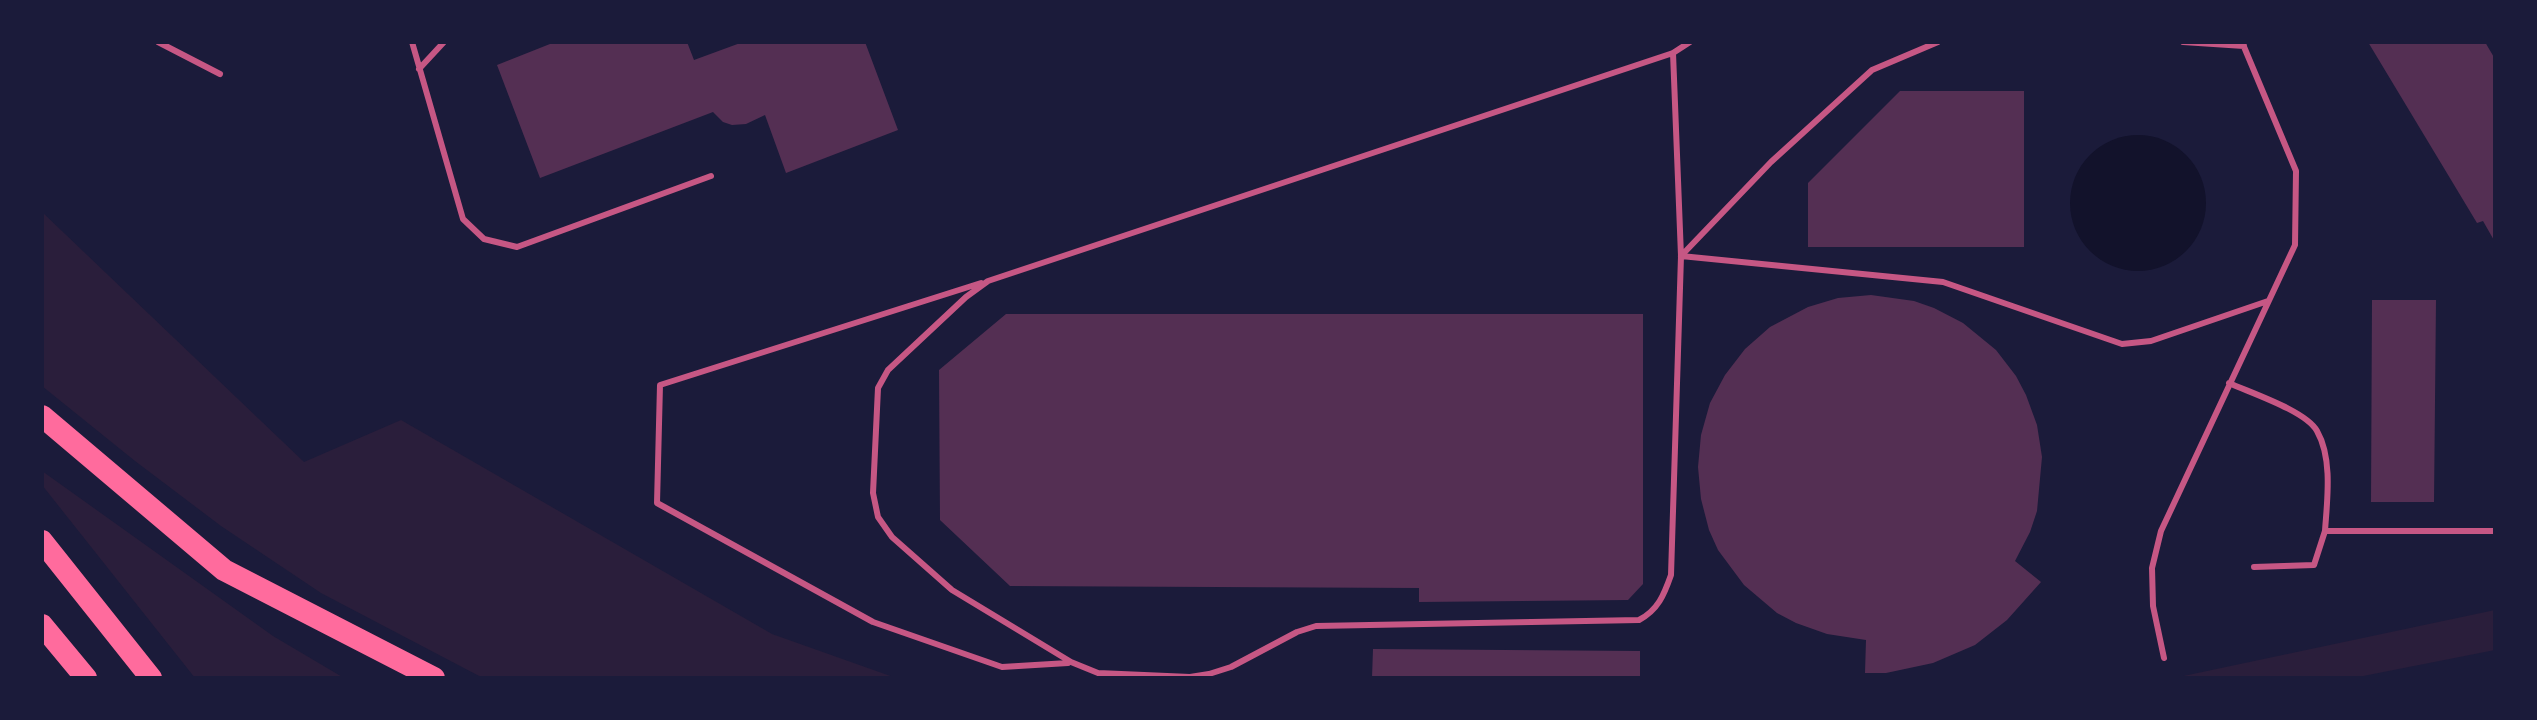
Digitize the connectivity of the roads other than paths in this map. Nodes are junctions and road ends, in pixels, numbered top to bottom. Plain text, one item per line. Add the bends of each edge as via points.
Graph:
1 (158, 42) edge
2 (412, 42) edge
3 (444, 42) edge
4 (1690, 42) edge
5 (1938, 42) edge
6 (2183, 42) edge
7 (2243, 44) edge
8 (1673, 53) junction
9 (419, 69) junction
10 (220, 74) dead end
11 (711, 176) dead end
12 (1681, 256) junction
13 (988, 281) junction
14 (2268, 301) junction
15 (2229, 383) junction
16 (42, 416) edge
17 (2325, 531) junction
18 (2495, 531) edge
19 (42, 541) edge
20 (2254, 567) dead end
21 (42, 625) edge
22 (2164, 658) dead end
23 (1071, 662) junction
24 (86, 678) edge
25 (151, 678) edge
26 (434, 678) edge

1 - 10 lane
2 - 9 lane
3 - 9 lane
4 - 8 lane
5 - 12 lane via 1872,70 1771,162
6 - 7 lane
7 - 14 lane via 2296,171 2295,245
8 - 12 lane
8 - 13 lane
9 - 11 lane via 463,219 484,239 517,247
12 - 14 lane via 1943,282 2122,344 2151,341
12 - 23 lane via 1671,575 1652,613 1639,620 1316,626 1231,667 1190,677 1098,673
13 - 23 lane via 888,370 878,388 873,493 878,517 892,537 952,590
13 - 23 lane via 660,385 657,503 873,622 1002,667
14 - 15 lane
15 - 17 lane via 2289,409 2317,430 2329,472
15 - 22 lane via 2161,531 2152,568 2153,606
16 - 26 highway via 224,570
17 - 18 lane
17 - 20 lane via 2314,565
19 - 25 highway
21 - 24 highway

